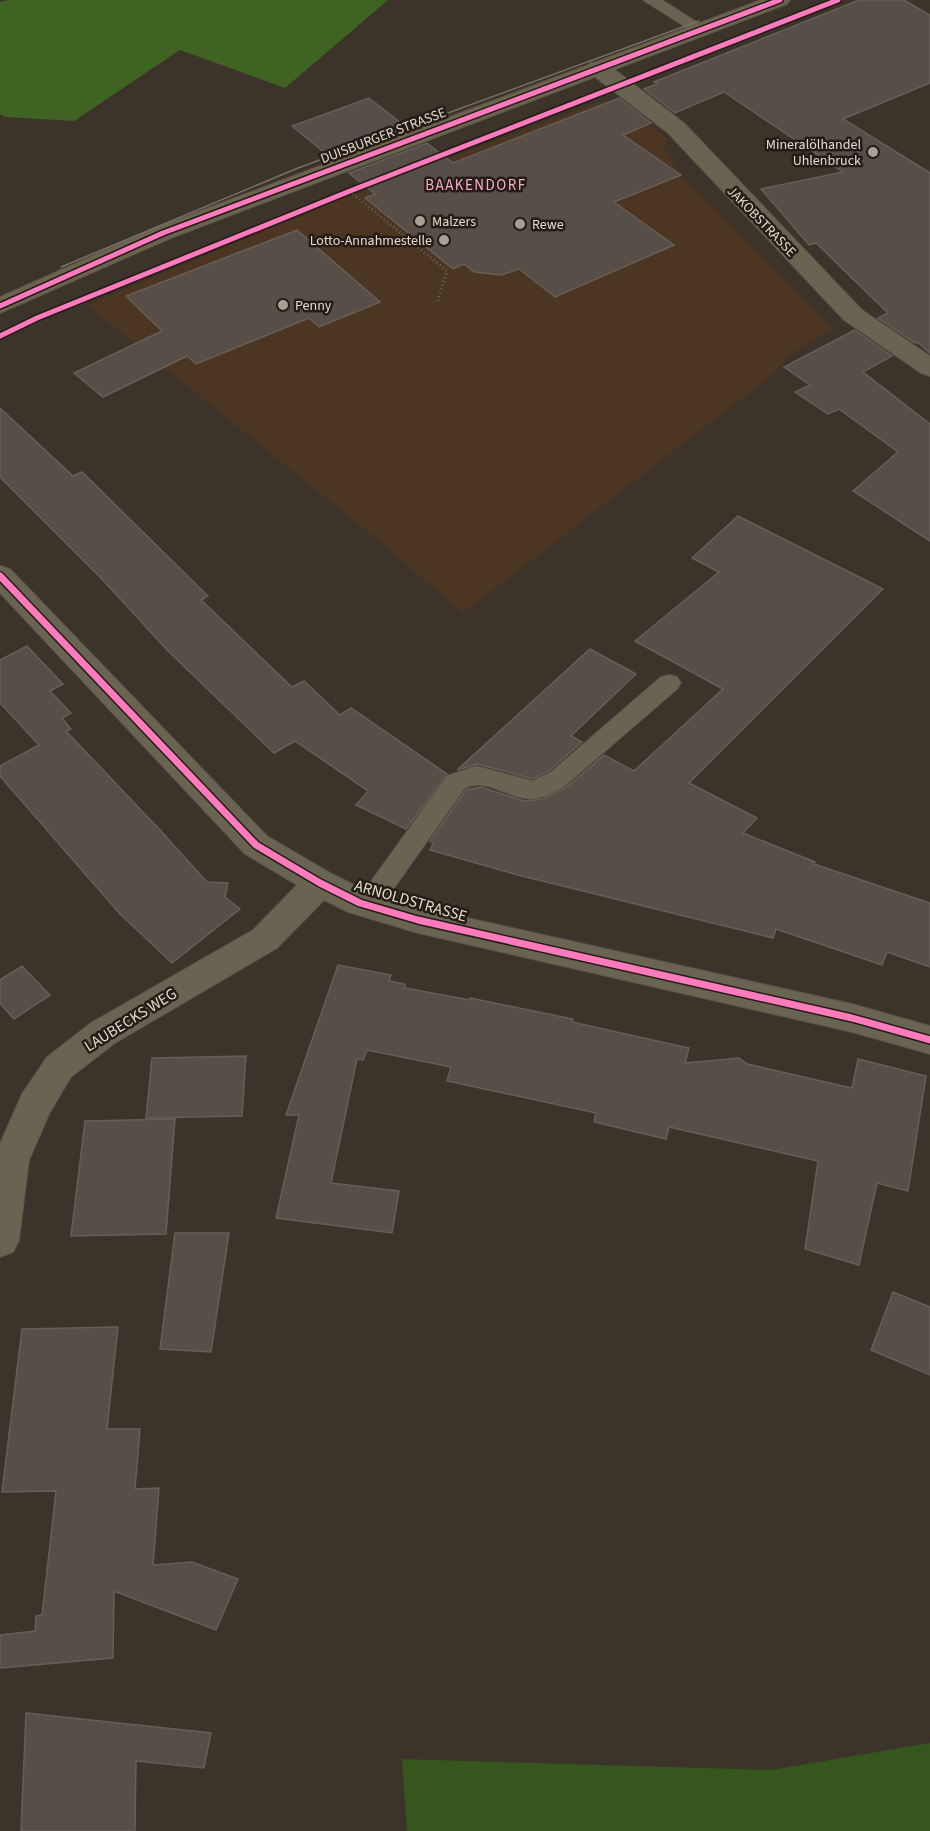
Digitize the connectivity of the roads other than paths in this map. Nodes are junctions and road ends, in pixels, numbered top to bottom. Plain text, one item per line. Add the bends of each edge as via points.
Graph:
1 (651, 0) edge
2 (780, 0) edge
3 (701, 30) junction
4 (598, 68) junction
5 (0, 306) edge
6 (930, 368) edge
7 (0, 576) edge
8 (669, 683) dead end
9 (320, 883) junction
10 (368, 905) junction
11 (930, 1041) edge
12 (0, 1240) edge

1 - 3 lane
2 - 3 main road, DUISBURGER STRASSE
3 - 4 main road, DUISBURGER STRASSE
4 - 5 main road, DUISBURGER STRASSE via 164,233
4 - 6 street, JAKOBSTRASSE via 676,128 853,315
7 - 9 street, ARNOLDSTRASSE via 256,845
8 - 10 lane via 559,778 543,787 531,790 476,774 456,782
9 - 10 street, ARNOLDSTRASSE
9 - 12 street, LAUBECKS WEG via 265,939 103,1033 59,1067 35,1105 11,1160
10 - 11 street, ARNOLDSTRASSE via 852,1018

